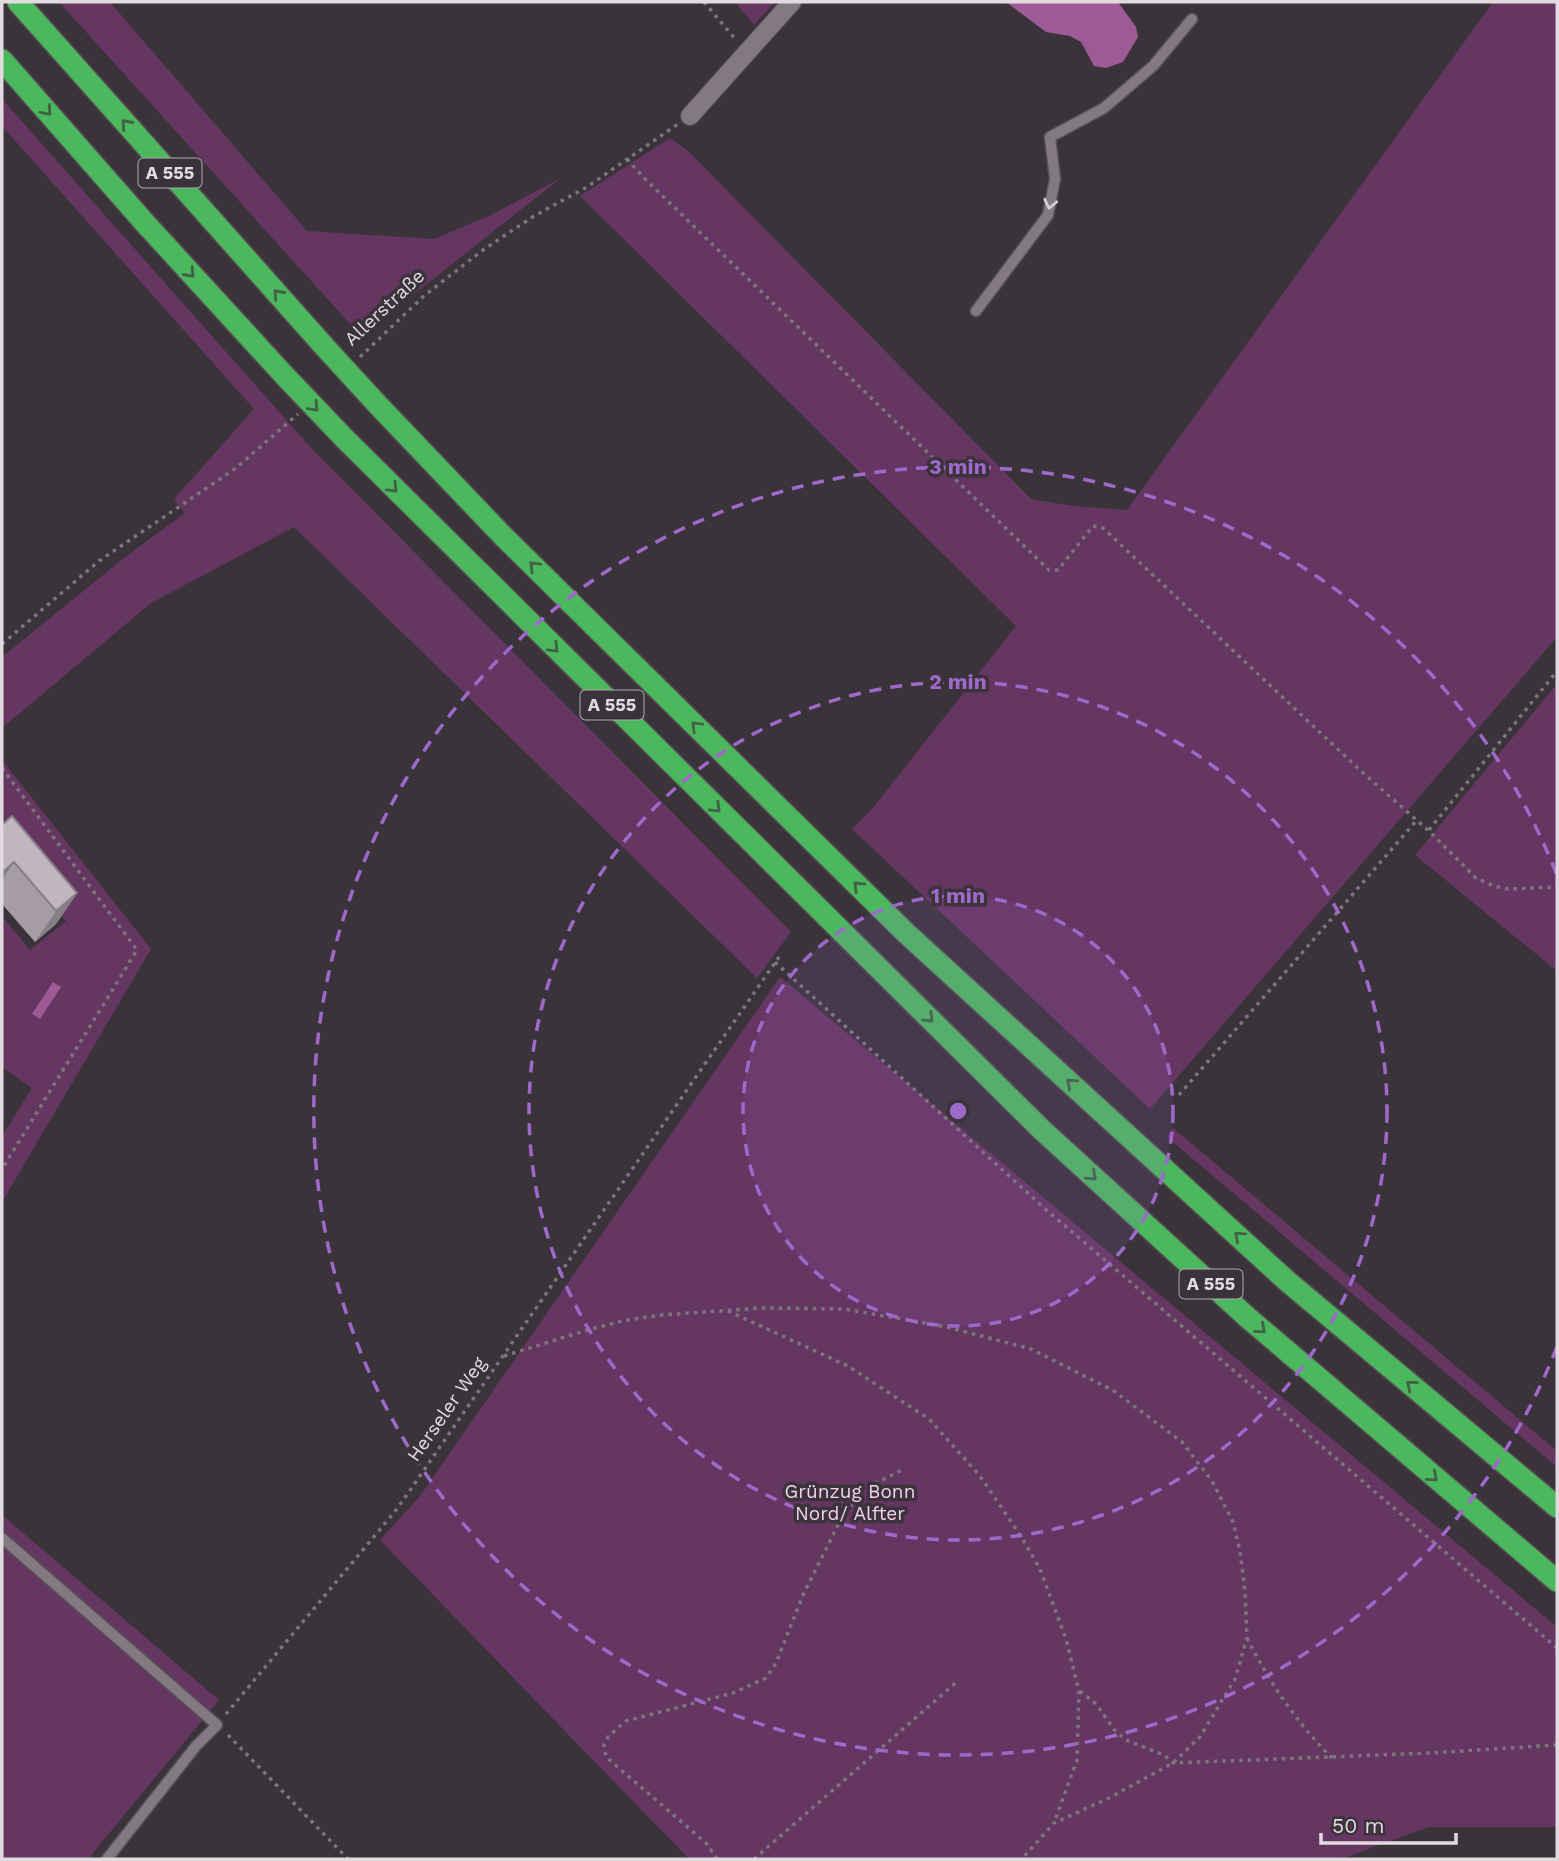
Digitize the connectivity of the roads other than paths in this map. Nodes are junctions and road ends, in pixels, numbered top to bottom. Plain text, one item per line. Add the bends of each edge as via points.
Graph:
1 (18, 2) edge
2 (792, 2) edge
3 (1192, 19) dead end
4 (2, 60) edge
5 (690, 116) road end
6 (976, 311) dead end
7 (1557, 1507) edge
8 (2, 1538) edge
9 (1557, 1581) edge
10 (107, 1859) edge

7 -> 1 highway, A 555, bridge via 1287,1281 907,934 503,536 377,404
2 - 5 street
3 -> 6 lane via 1153,66 1104,108 1050,136 1055,179 1048,215
4 -> 9 highway, A 555, bridge via 345,439 1042,1130 1247,1317
8 - 10 lane via 217,1725

